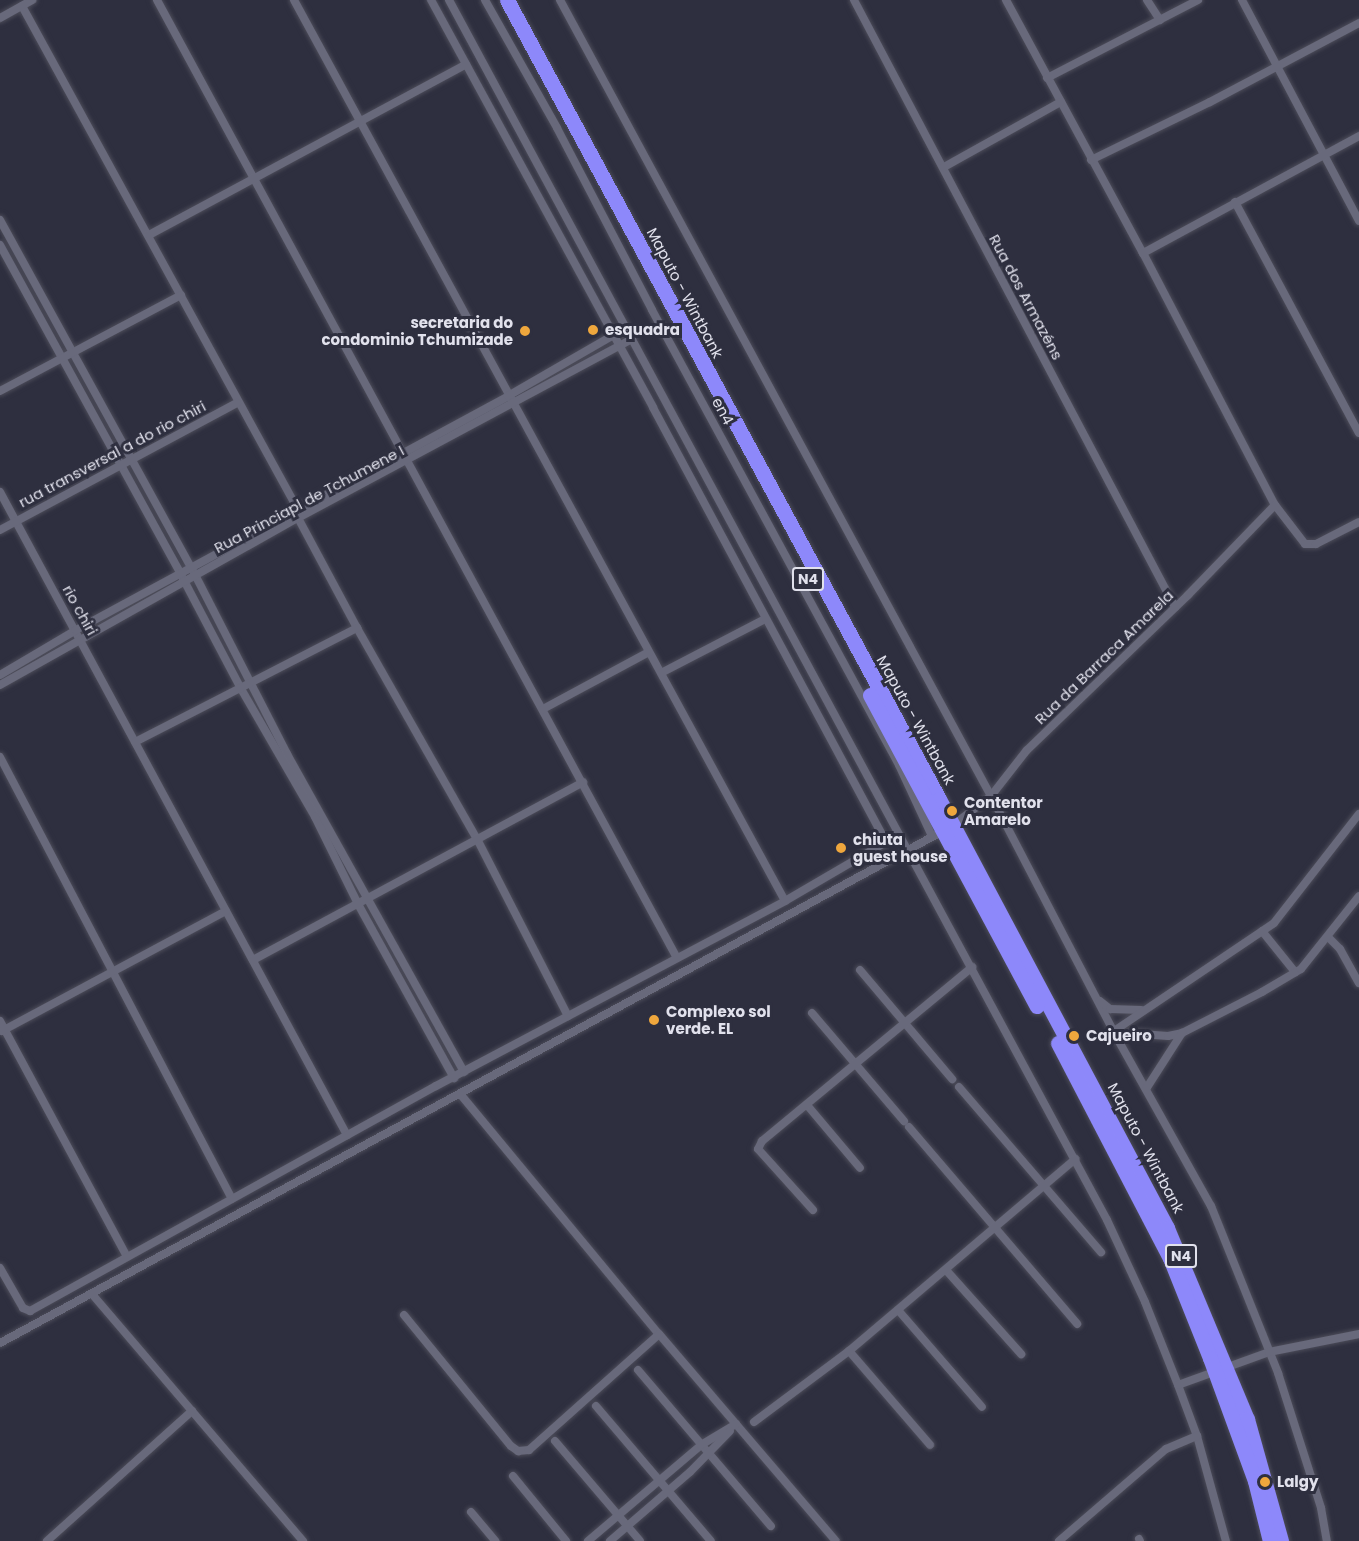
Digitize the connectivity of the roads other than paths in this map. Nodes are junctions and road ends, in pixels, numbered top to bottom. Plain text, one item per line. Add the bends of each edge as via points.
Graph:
1 (32, 0) edge
2 (157, 0) edge
3 (294, 0) edge
4 (431, 0) edge
5 (449, 0) edge
6 (485, 0) edge
7 (497, 0) edge
8 (507, 0) edge
9 (560, 0) edge
10 (854, 0) edge
11 (1006, 0) edge
12 (1147, 0) edge
13 (1198, 0) edge
14 (1242, 0) edge
15 (22, 6) junction
16 (0, 18) edge
17 (1160, 20) junction
18 (1359, 23) edge
19 (466, 64) junction
20 (1277, 67) junction
21 (1047, 78) junction
22 (1061, 102) junction
23 (360, 120) junction
24 (1359, 136) edge
25 (1323, 155) junction
26 (1091, 160) junction
27 (944, 167) junction
28 (252, 179) junction
29 (1235, 202) junction
30 (0, 220) edge
31 (1359, 221) edge
32 (148, 236) junction
33 (0, 245) edge
34 (1143, 253) junction
35 (181, 295) junction
36 (626, 328) junction
37 (614, 334) junction
38 (632, 339) junction
39 (619, 345) junction
40 (72, 354) junction
41 (62, 359) junction
42 (0, 391) edge
43 (510, 399) junction
44 (237, 403) junction
45 (1359, 433) edge
46 (402, 452) junction
47 (131, 459) junction
48 (407, 461) junction
49 (121, 464) junction
50 (0, 492) edge
51 (1275, 506) junction
52 (297, 514) junction
53 (16, 521) junction
54 (1359, 522) edge
55 (0, 530) edge
56 (191, 567) junction
57 (196, 576) junction
58 (182, 577) junction
59 (1175, 607) junction
60 (765, 619) junction
61 (357, 628) junction
62 (76, 630) junction
63 (81, 639) junction
64 (649, 652) junction
65 (661, 673) junction
66 (0, 675) edge
67 (250, 682) junction
68 (0, 685) edge
69 (240, 687) junction
70 (543, 709) junction
71 (135, 742) junction
72 (0, 757) edge
73 (583, 782) junction
74 (991, 796) junction
75 (1359, 814) edge
76 (943, 831) junction
77 (477, 839) junction
78 (908, 850) junction
79 (1359, 896) edge
80 (368, 899) junction
81 (785, 901) junction
82 (358, 904) junction
83 (226, 910) junction
84 (1262, 931) junction
85 (1328, 937) junction
86 (676, 958) junction
87 (253, 960) junction
88 (972, 967) junction
89 (860, 970) dead end
90 (114, 972) junction
91 (1295, 972) junction
92 (1359, 983) edge
93 (1096, 997) junction
94 (1143, 1010) junction
95 (813, 1013) dead end
96 (568, 1016) junction
97 (0, 1021) edge
98 (903, 1022) junction
99 (2, 1030) edge
100 (1182, 1033) junction
101 (1115, 1034) junction
102 (856, 1063) junction
103 (464, 1072) junction
104 (453, 1078) junction
105 (952, 1079) dead end
106 (959, 1087) dead end
107 (1146, 1089) junction
108 (461, 1095) junction
109 (807, 1105) junction
110 (347, 1135) junction
111 (1075, 1159) junction
112 (860, 1168) dead end
113 (1044, 1186) junction
114 (231, 1198) junction
115 (813, 1210) dead end
116 (997, 1228) junction
117 (1101, 1252) dead end
118 (127, 1257) junction
119 (0, 1268) edge
120 (946, 1270) junction
121 (92, 1294) junction
122 (898, 1310) junction
123 (404, 1315) dead end
124 (1077, 1324) dead end
125 (659, 1334) junction
126 (1359, 1334) edge
127 (0, 1343) edge
128 (849, 1351) junction
129 (1269, 1352) junction
130 (1021, 1354) dead end
131 (1221, 1369) junction
132 (638, 1370) dead end
133 (1178, 1385) junction
134 (596, 1406) dead end
135 (982, 1407) dead end
136 (192, 1411) junction
137 (754, 1422) dead end
138 (736, 1424) junction
139 (1197, 1436) junction
140 (555, 1441) dead end
141 (701, 1445) junction
142 (930, 1445) dead end
143 (708, 1454) junction
144 (513, 1476) dead end
145 (659, 1481) junction
146 (667, 1492) junction
147 (471, 1512) dead end
148 (617, 1516) junction
149 (627, 1525) junction
150 (771, 1526) dead end
151 (47, 1541) edge
152 (303, 1541) edge
153 (495, 1541) edge
154 (566, 1541) edge
155 (588, 1541) edge
156 (610, 1541) edge
157 (640, 1541) edge
158 (711, 1541) edge
159 (837, 1541) edge
160 (1059, 1541) edge
161 (1226, 1541) edge
162 (1270, 1541) edge
163 (1281, 1541) edge
164 (1327, 1541) edge

1 - 15 street
2 - 28 street
3 - 23 street
4 - 19 street
5 - 36 street
6 - 76 street, en4 via 899,765
7 - 76 highway, Maputo - Wintbank / N4
8 - 76 highway, Maputo - Wintbank / N4
9 - 74 street
10 - 27 street, Rua dos Armazéns
11 - 21 street
12 - 17 street
13 - 17 street
14 - 20 street
15 - 16 street
15 - 32 street
17 - 21 street
18 - 20 street
19 - 23 street
19 - 37 street
20 - 25 street
20 - 26 street
21 - 22 street
22 - 26 street
22 - 27 street
23 - 28 street
23 - 43 street
24 - 25 street
25 - 29 street
25 - 31 street
26 - 34 street
27 - 59 street, Rua dos Armazéns
28 - 32 street
28 - 46 street
29 - 34 street
29 - 45 street
30 - 40 street
32 - 35 street
33 - 41 street
34 - 51 street
35 - 40 street
35 - 44 street
36 - 37 street, Rua Princiapl de Tchumene I
36 - 38 street
37 - 39 street
37 - 43 street, Rua Princiapl de Tchumene I
38 - 39 street, Rua Princiapl de Tchumene I
38 - 78 street
39 - 43 street, Rua Princiapl de Tchumene I
39 - 60 street
40 - 41 street
40 - 47 street
41 - 42 street
41 - 49 street
43 - 46 street, Rua Princiapl de Tchumene I
43 - 48 street, Rua Princiapl de Tchumene I
43 - 64 street
44 - 47 street, rua transversal a do rio chiri
44 - 52 street
46 - 48 street
46 - 52 street, Rua Princiapl de Tchumene I
47 - 49 street, rua transversal a do rio chiri
47 - 56 street
48 - 52 street, Rua Princiapl de Tchumene I
48 - 70 street
49 - 53 street, rua transversal a do rio chiri
49 - 58 street
50 - 53 street, rio chiri
51 - 54 street via 1305,544 1316,544
51 - 59 street, Rua da Barraca Amarela
52 - 56 street, Rua Princiapl de Tchumene I
52 - 57 street, Rua Princiapl de Tchumene I
52 - 61 street
53 - 55 street, rua transversal a do rio chiri
53 - 62 street, rio chiri
56 - 57 street
56 - 58 street, Rua Princiapl de Tchumene I
57 - 58 street, Rua Princiapl de Tchumene I
57 - 67 street
58 - 62 street, Rua Princiapl de Tchumene I
58 - 63 street, Rua Princiapl de Tchumene I
58 - 69 street
59 - 74 street, Rua da Barraca Amarela via 1027,750
60 - 65 street
60 - 81 street via 886,842
61 - 67 street
61 - 77 street
62 - 63 street, rio chiri
62 - 66 street, Rua Princiapl de Tchumene I
63 - 68 street, Rua Princiapl de Tchumene I
63 - 71 street, rio chiri
64 - 65 street
64 - 70 street
65 - 81 street
67 - 69 street
67 - 80 street
69 - 71 street
69 - 82 street via 315,817
70 - 73 street
71 - 83 street, rio chiri
72 - 90 street
73 - 77 street
73 - 86 street
74 - 76 street, Rua da Barraca Amarela
74 - 93 street
75 - 84 street via 1287,908
76 - 78 street, Rua da Barraca Amarela
76 - 131 highway, Maputo - Wintbank / N4 via 1167,1228
77 - 80 street
77 - 96 street
78 - 88 street
78 - 108 street, Rua da Barraca Amarela
79 - 85 street
80 - 82 street
80 - 103 street
81 - 86 street
82 - 87 street
82 - 104 street
83 - 87 street, rio chiri
83 - 90 street
84 - 91 street
84 - 94 street
85 - 91 street
85 - 92 street via 1340,949
86 - 96 street
87 - 110 street, rio chiri
88 - 98 street
88 - 111 street
89 - 98 street
90 - 99 street
90 - 114 street
91 - 100 street via 1235,1008
93 - 94 street via 1110,1009
93 - 101 street
94 - 101 street
95 - 102 street
96 - 103 street
97 - 99 street
98 - 102 street
98 - 105 street
99 - 118 street
100 - 101 street
100 - 107 street
101 - 107 street
102 - 109 street
102 - 116 street
103 - 104 street
104 - 110 street
106 - 113 street
107 - 129 street via 1211,1206
108 - 121 street, Rua da Barraca Amarela
108 - 125 street
109 - 112 street
109 - 115 street via 762,1141 758,1149
110 - 114 street
111 - 113 street
111 - 133 street via 1145,1302
113 - 116 street
113 - 117 street
114 - 118 street
116 - 120 street
116 - 124 street
118 - 119 street via 30,1311 23,1308
120 - 122 street
120 - 130 street
121 - 127 street, Rua da Barraca Amarela
121 - 136 street
122 - 128 street
122 - 135 street
123 - 125 street via 518,1451 529,1450
125 - 138 street
126 - 129 street
128 - 137 street
128 - 142 street
129 - 131 street
129 - 164 street via 1321,1508
131 - 133 street
131 - 162 highway, Maputo - Wintbank / N4
131 - 163 highway, Maputo - Wintbank / N4 via 1252,1436
132 - 141 street
133 - 139 street
134 - 145 street
136 - 151 street
136 - 152 street
138 - 141 street
138 - 143 street
138 - 159 street
139 - 160 street via 1166,1449
139 - 161 street
140 - 148 street
141 - 143 street
141 - 145 street
143 - 146 street
143 - 150 street
144 - 154 street
145 - 146 street
145 - 148 street
146 - 149 street
146 - 158 street
147 - 153 street
148 - 149 street
148 - 155 street
149 - 156 street
149 - 157 street

